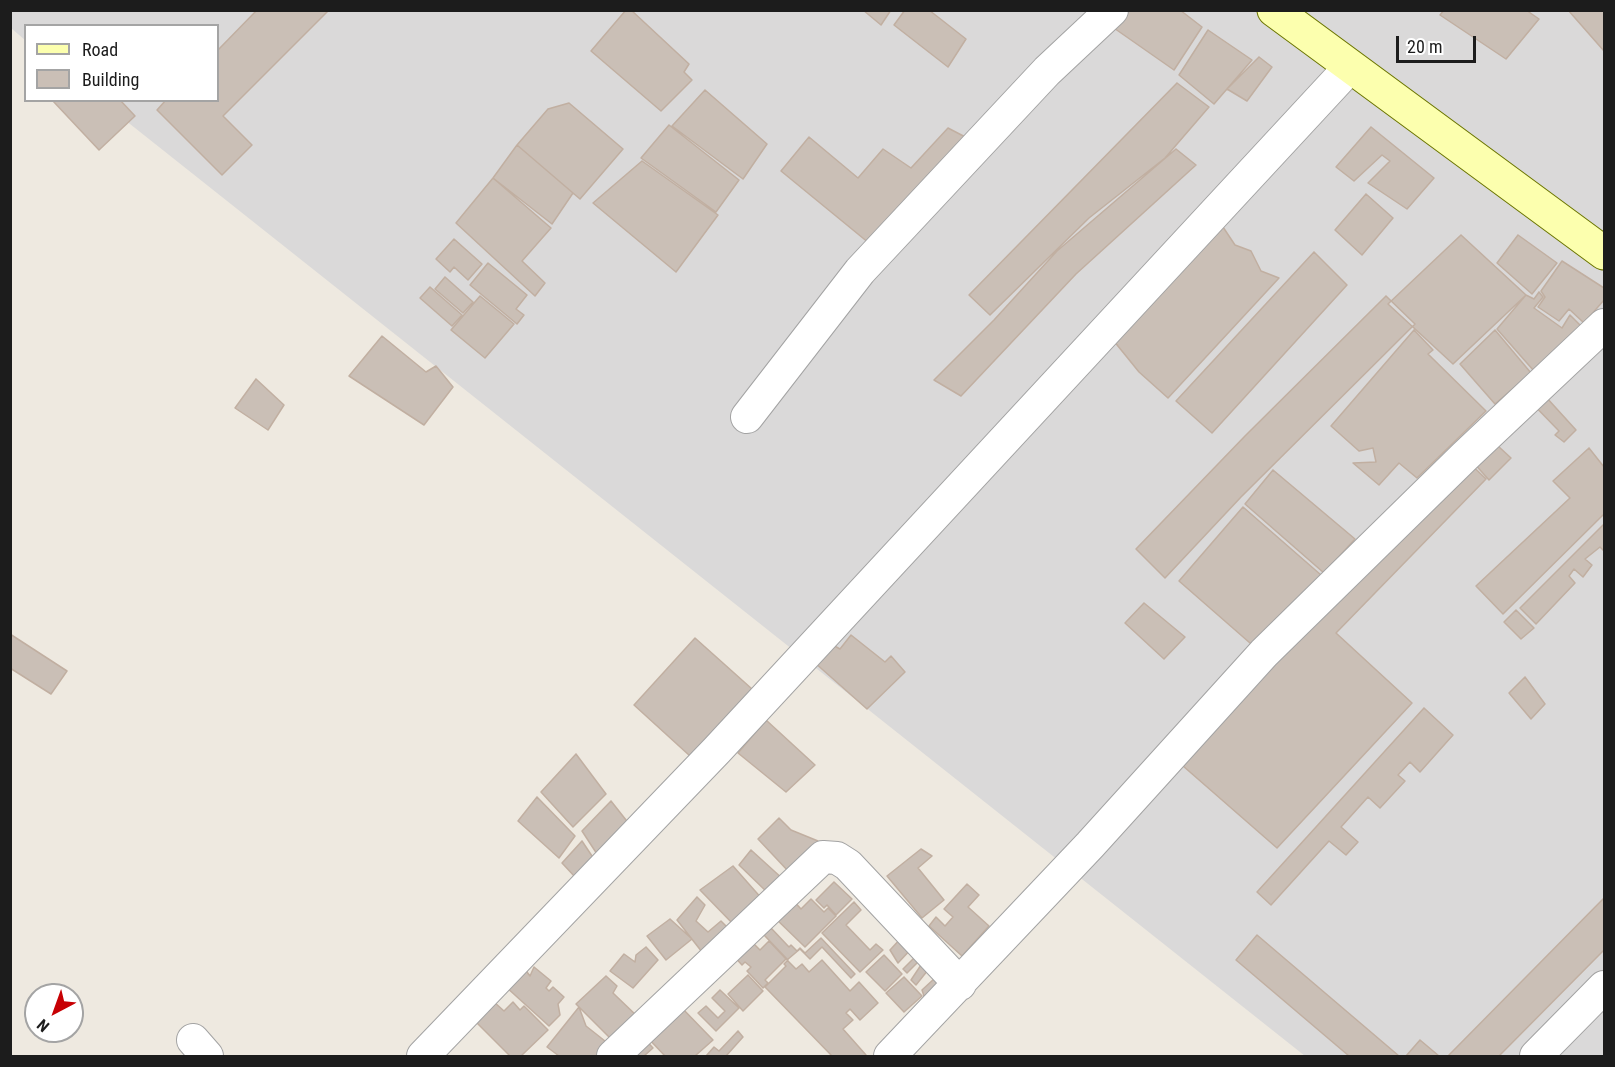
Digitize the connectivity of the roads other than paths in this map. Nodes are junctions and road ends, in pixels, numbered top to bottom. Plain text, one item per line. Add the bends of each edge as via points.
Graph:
1 (1112, 10) edge
2 (1274, 10) edge
3 (1350, 67) junction
4 (1605, 253) edge
5 (1605, 325) edge
6 (747, 417) dead end
7 (960, 984) junction
8 (1605, 987) edge
9 (423, 1056) edge
10 (613, 1056) edge
11 (890, 1056) edge
12 (1536, 1056) edge

1 - 6 street via 1047,71 860,271
2 - 3 main road
3 - 4 main road
3 - 9 street via 717,750
5 - 7 street via 1264,654
7 - 10 street via 848,865 837,858 824,857
7 - 11 street
8 - 12 street

